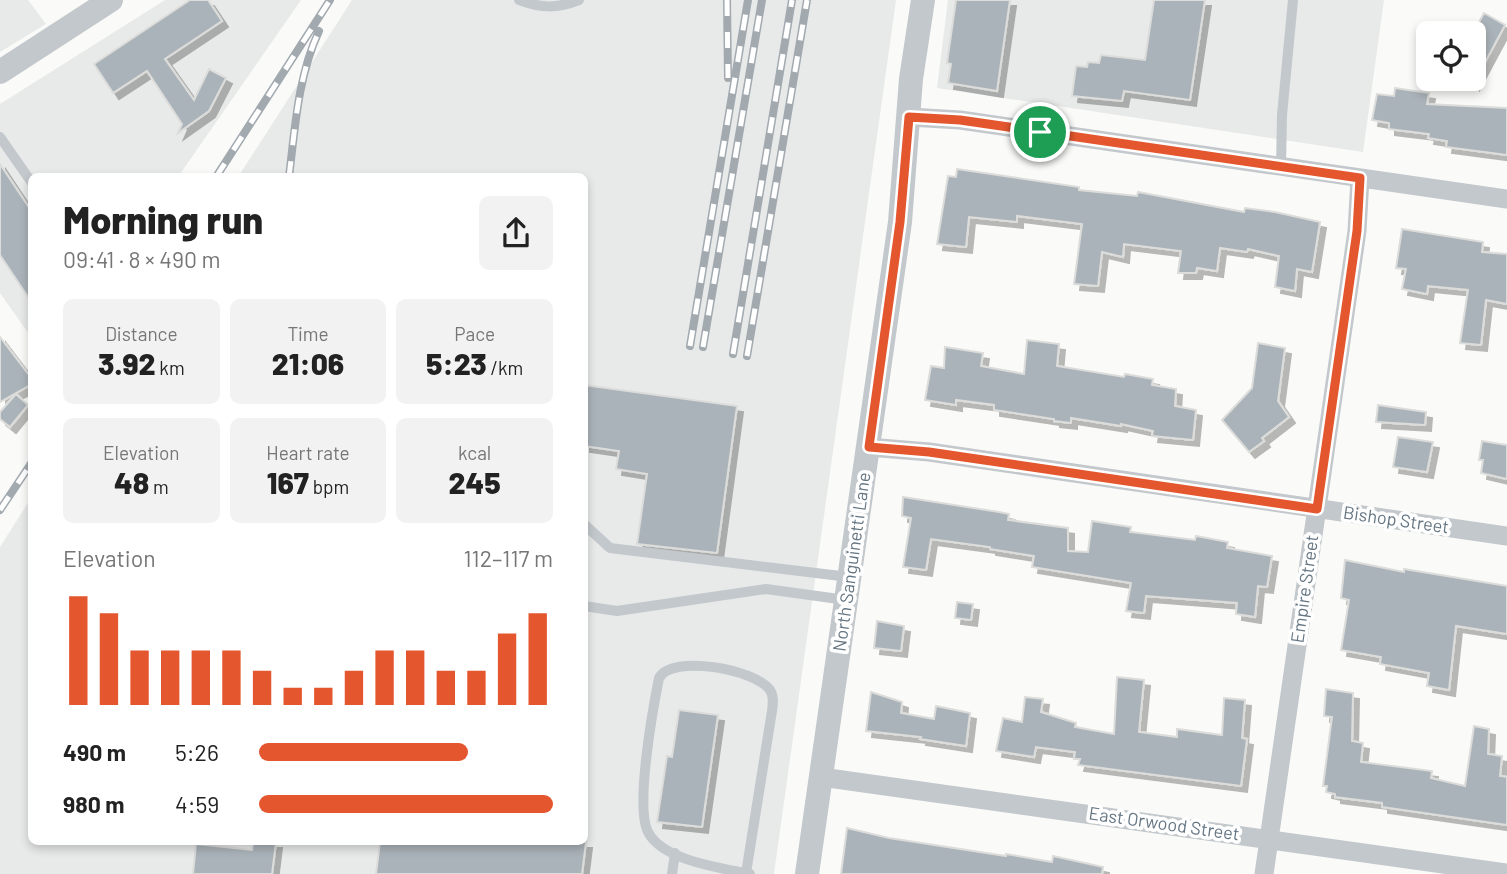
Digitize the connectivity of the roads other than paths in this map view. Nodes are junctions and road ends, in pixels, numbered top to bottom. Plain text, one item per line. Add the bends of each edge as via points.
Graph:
1 (111, 0) edge
2 (519, 0) edge
3 (579, 0) edge
4 (923, 0) edge
5 (1293, 0) edge
6 (0, 72) edge
7 (909, 117) junction
8 (0, 137) edge
9 (1281, 167) junction
10 (28, 177) edge
11 (1360, 178) junction
12 (1507, 199) edge
13 (869, 447) junction
14 (1317, 509) junction
15 (588, 528) edge
16 (1507, 536) edge
17 (848, 589) junction
18 (588, 607) edge
19 (821, 776) junction
20 (1269, 839) junction
21 (675, 853) junction
22 (1507, 873) edge
23 (672, 874) edge
24 (748, 874) edge
25 (807, 874) edge
26 (1264, 874) edge

1 - 6 street
2 - 3 lane via 541,8
4 - 7 street, North Sanguinetti Lane
5 - 9 lane
7 - 9 street via 960,120
7 - 13 street, North Sanguinetti Lane via 900,222
8 - 10 lane
9 - 11 street
11 - 12 street
11 - 14 street, Empire Street via 1357,231
13 - 14 street, Bishop Street
13 - 17 street, North Sanguinetti Lane
14 - 16 street, Bishop Street
14 - 20 street, Empire Street
15 - 17 lane via 610,548
17 - 18 lane via 766,589 617,611
17 - 19 street, North Sanguinetti Lane
19 - 20 street, East Orwood Street
19 - 25 street, North Sanguinetti Lane
20 - 22 street, East Orwood Street
20 - 26 street, Empire Street
21 - 23 lane
21 - 24 lane
21 - 24 lane via 648,832 644,810 659,678 676,666 736,671 771,690 773,700

